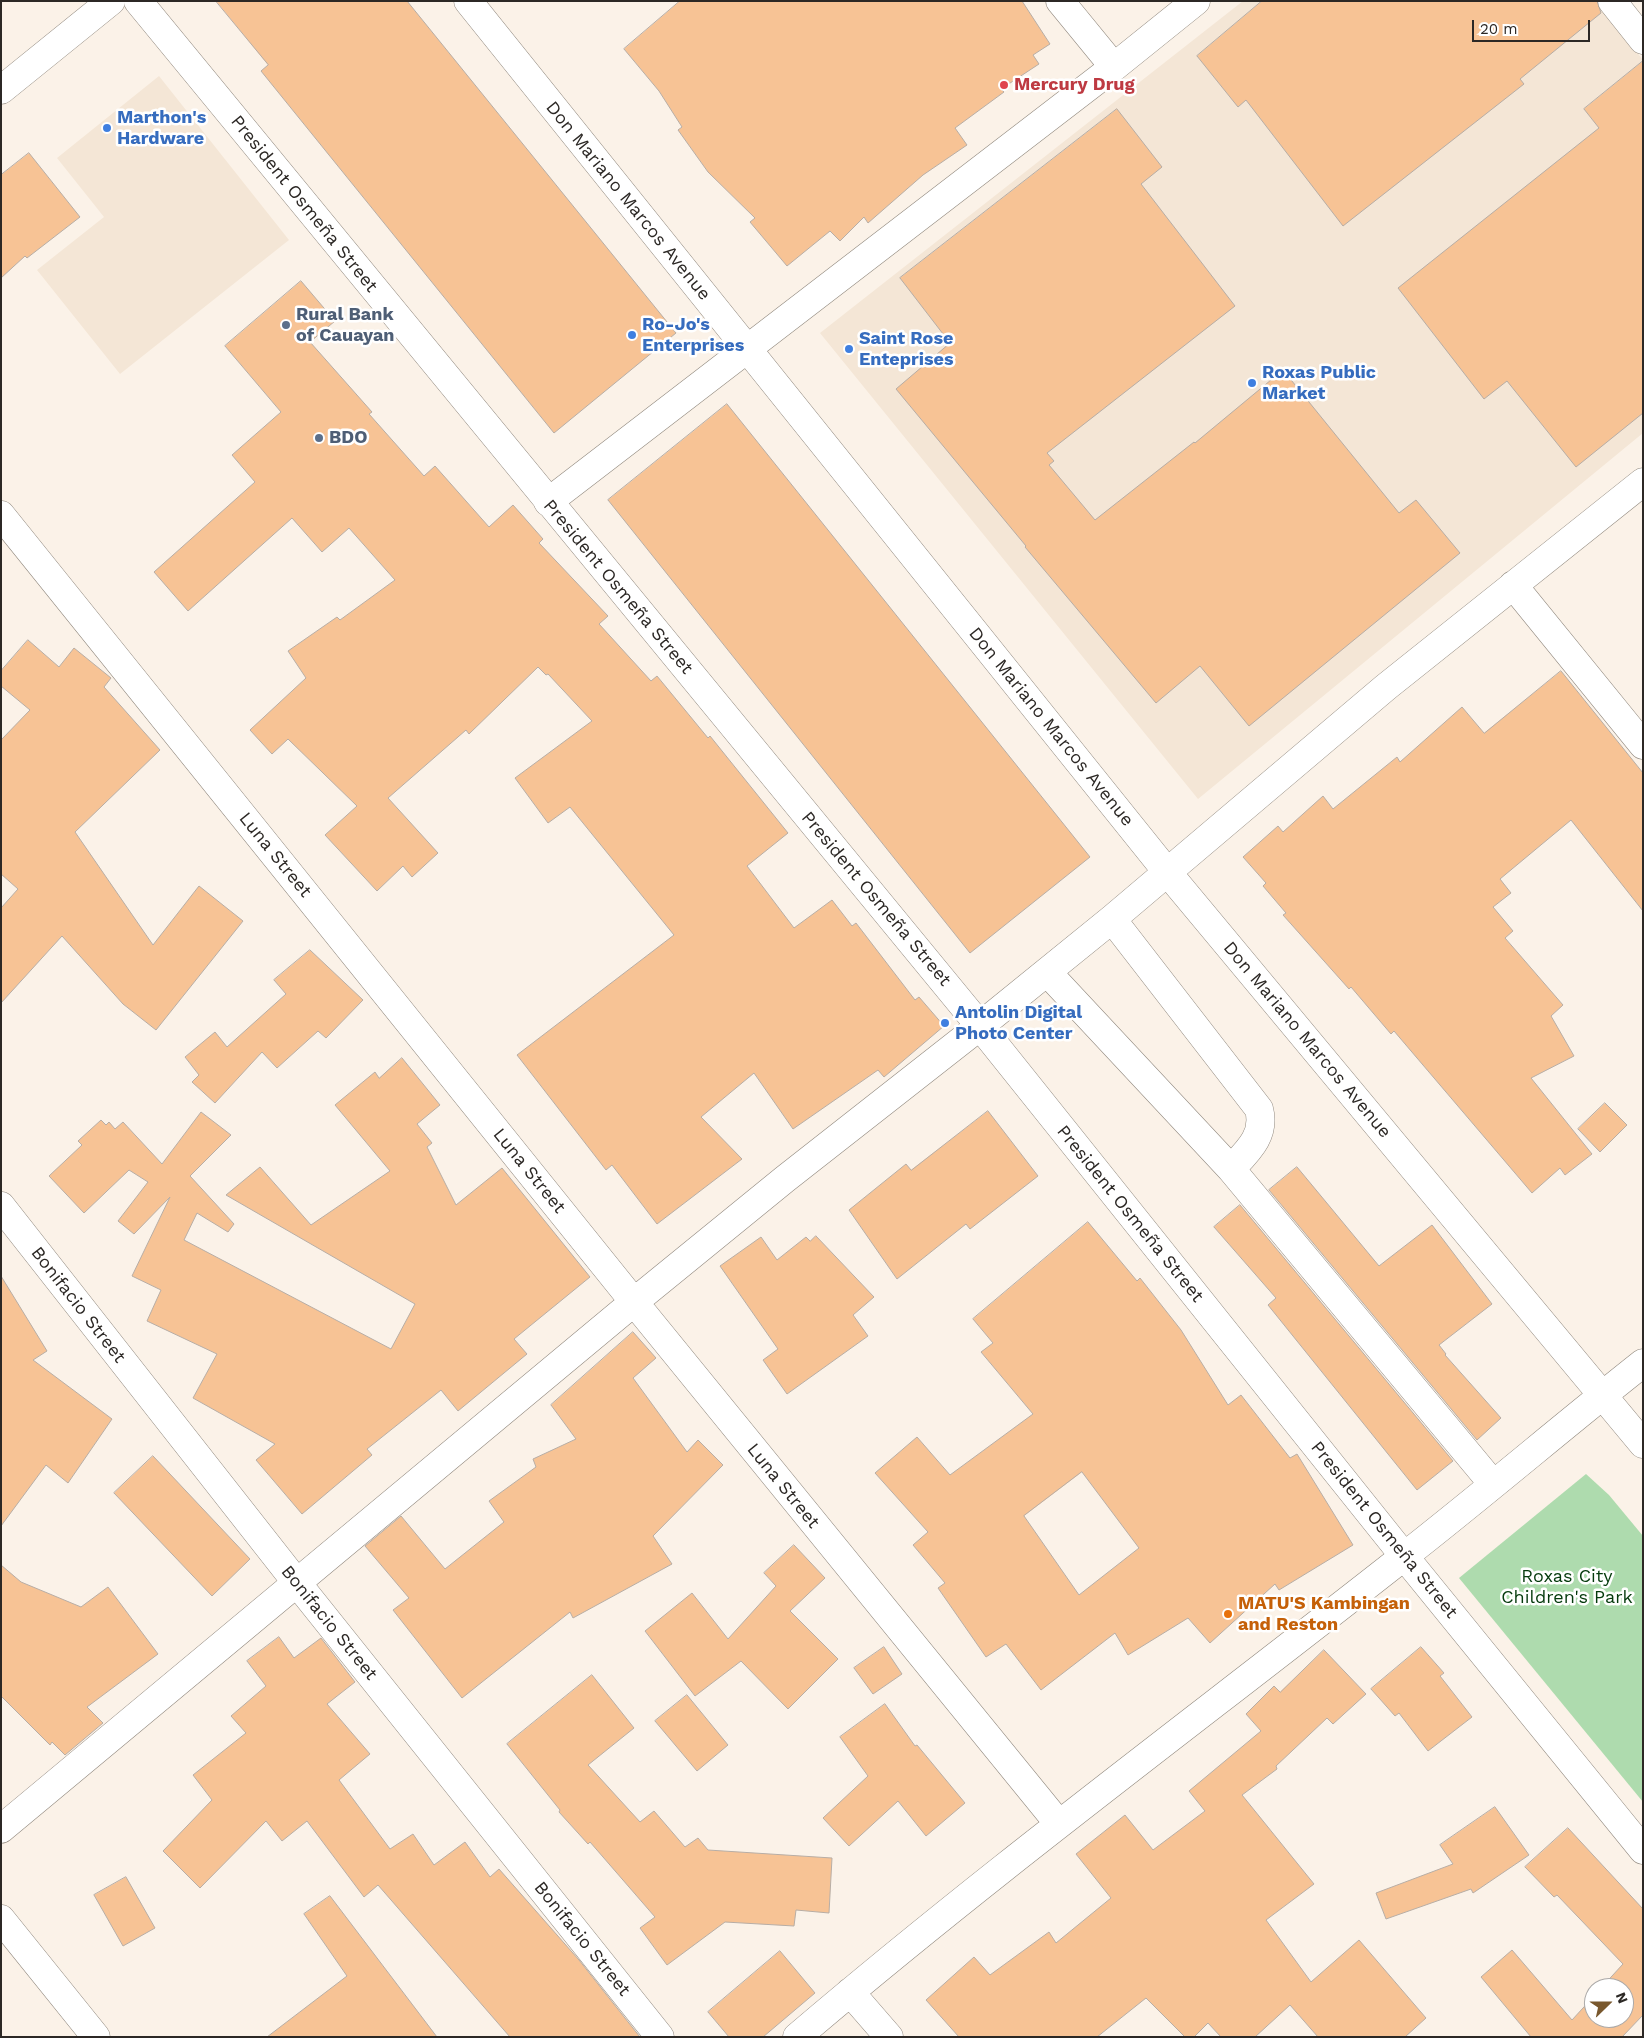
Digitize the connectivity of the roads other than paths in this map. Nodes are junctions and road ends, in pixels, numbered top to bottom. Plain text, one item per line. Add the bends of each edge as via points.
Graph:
1 (111, 1) edge
2 (138, 1) edge
3 (468, 1) edge
4 (1060, 1) edge
5 (1196, 1) edge
6 (1612, 1) edge
7 (1643, 40) edge
8 (1114, 67) junction
9 (1, 90) edge
10 (747, 350) junction
11 (1643, 482) edge
12 (548, 502) junction
13 (1, 515) edge
14 (1513, 585) junction
15 (1643, 745) edge
16 (1168, 873) junction
17 (1112, 919) junction
18 (1047, 972) junction
19 (980, 1026) junction
20 (1231, 1169) junction
21 (1, 1206) edge
22 (634, 1302) junction
23 (1643, 1363) edge
24 (1602, 1395) junction
25 (1643, 1444) edge
26 (1493, 1484) junction
27 (1404, 1556) junction
28 (297, 1583) junction
29 (1059, 1824) junction
30 (1, 1830) edge
31 (1643, 1850) edge
32 (1, 1918) edge
33 (850, 1992) junction
34 (96, 2037) edge
35 (660, 2037) edge
36 (797, 2037) edge
37 (889, 2037) edge

1 - 9 street
2 - 12 street, President Osmeña Street
3 - 10 street, Don Mariano Marcos Avenue
4 - 8 street
5 - 8 street
6 - 7 street
8 - 10 street
10 - 12 street
10 - 16 street, Don Mariano Marcos Avenue
11 - 14 street
12 - 19 street, President Osmeña Street
13 - 22 street, Luna Street
14 - 15 street
14 - 16 street via 1386,687
16 - 17 street
16 - 24 street, Don Mariano Marcos Avenue
17 - 18 street
17 - 20 street via 1259,1109 1262,1120 1258,1136
18 - 19 street
18 - 20 street
19 - 22 street
19 - 27 street, President Osmeña Street
20 - 26 street
21 - 28 street, Bonifacio Street
22 - 28 street
22 - 29 street, Luna Street
23 - 24 street
24 - 25 street, Don Mariano Marcos Avenue
24 - 26 street
26 - 27 street
27 - 29 street
27 - 31 street, President Osmeña Street
28 - 30 street
28 - 35 street, Bonifacio Street
29 - 33 street
32 - 34 street
33 - 36 street
33 - 37 street

